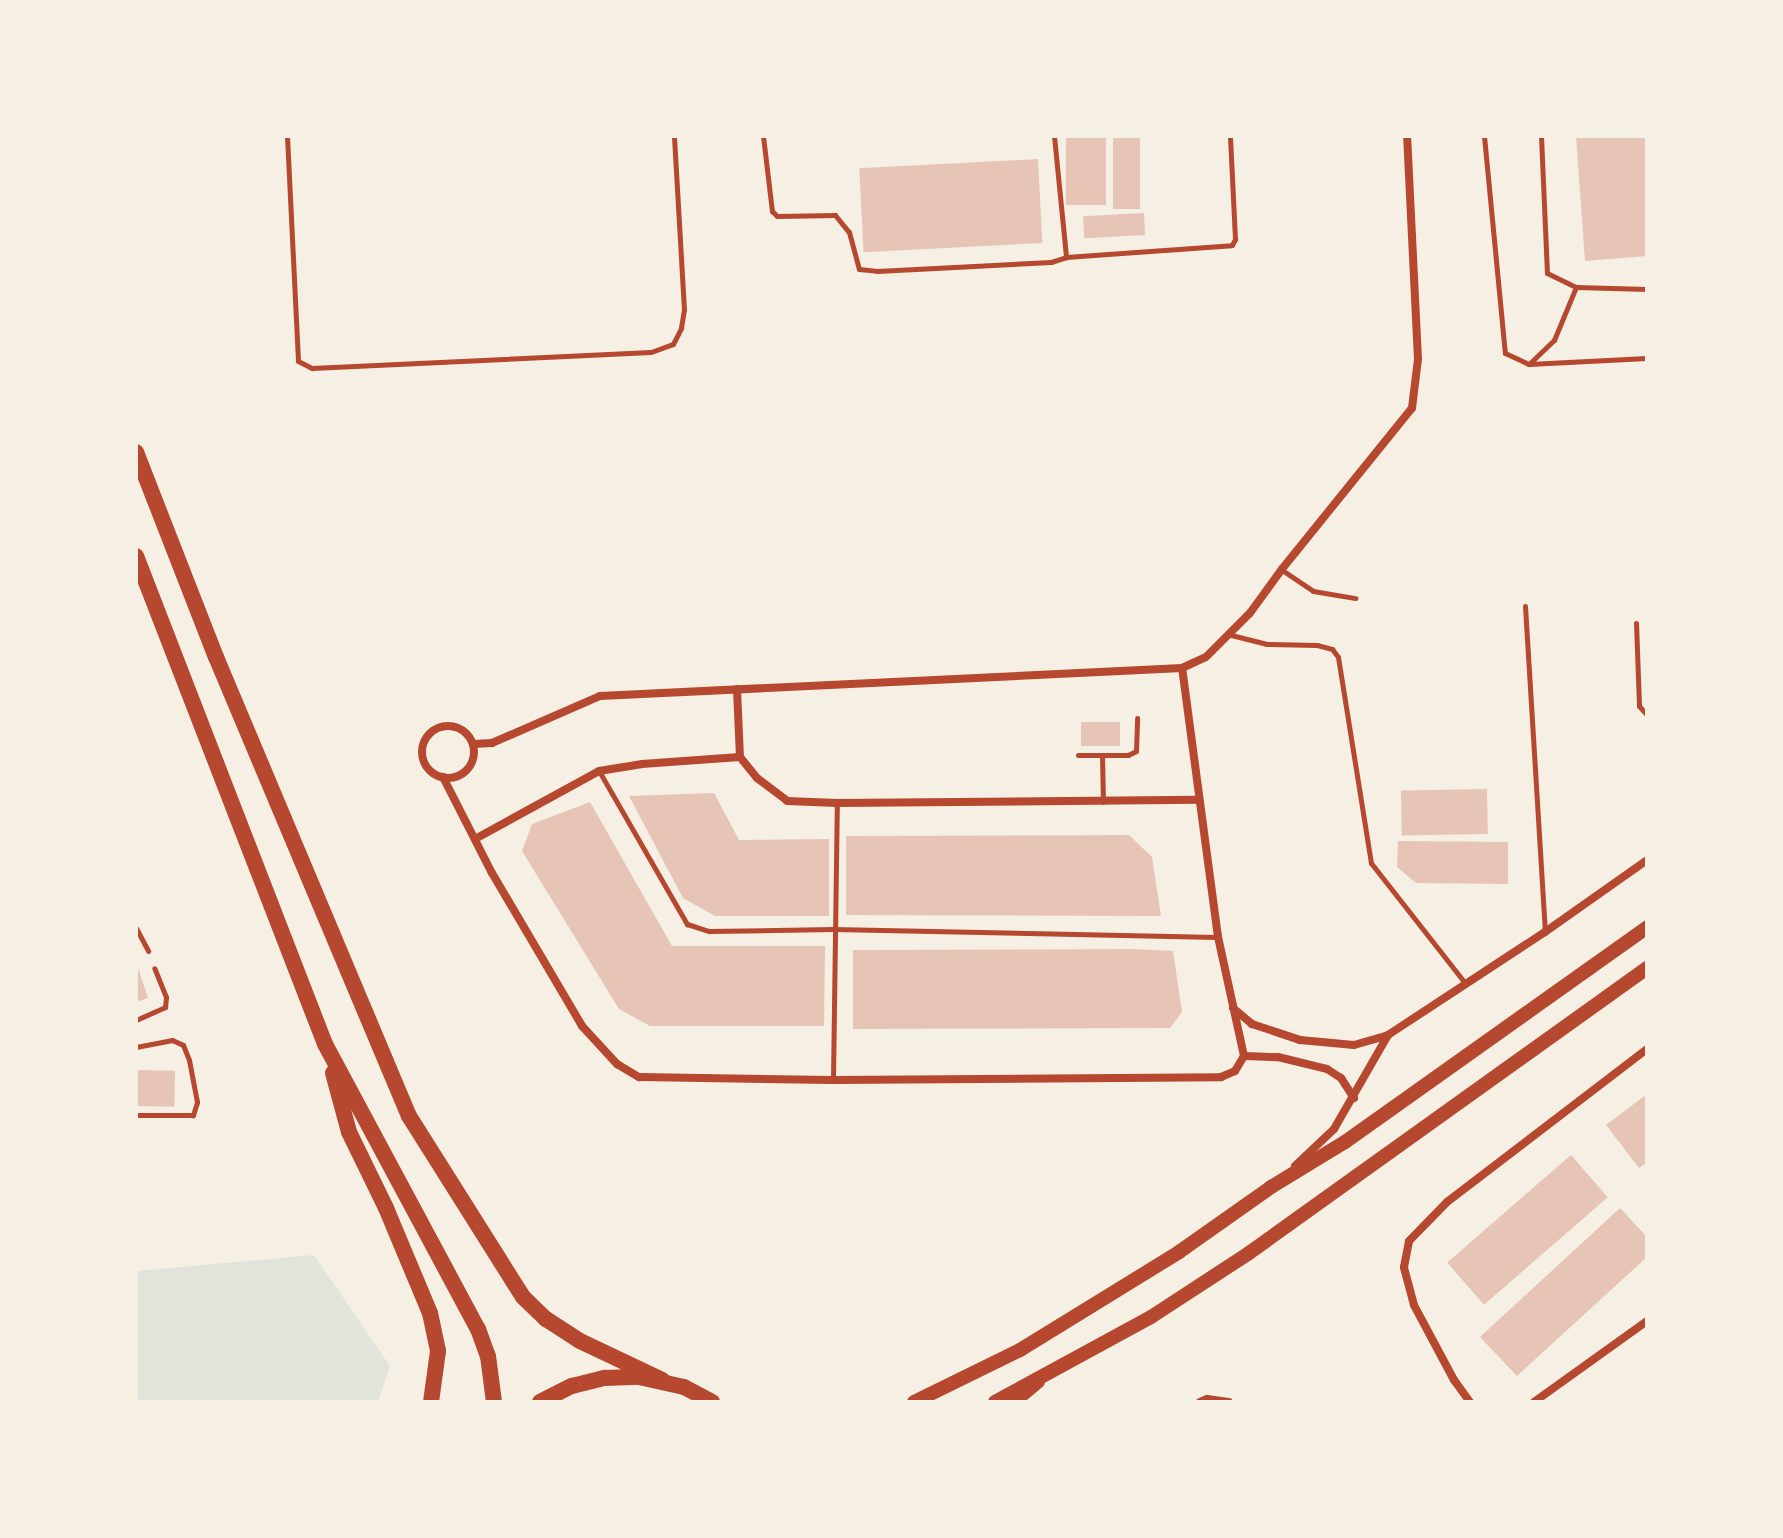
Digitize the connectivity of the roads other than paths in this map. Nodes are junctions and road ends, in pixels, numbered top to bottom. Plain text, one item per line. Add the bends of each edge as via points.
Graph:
1 (287, 136) edge
2 (674, 136) edge
3 (763, 136) edge
4 (1054, 136) edge
5 (1230, 136) edge
6 (1407, 136) edge
7 (1484, 136) edge
8 (1541, 136) edge
9 (1066, 257) junction
10 (1576, 287) junction
11 (1647, 289) edge
12 (1647, 358) edge
13 (1529, 364) junction
14 (136, 452) edge
15 (136, 556) edge
16 (1282, 569) junction
17 (1355, 598) dead end
18 (1525, 606) dead end
19 (1636, 623) dead end
20 (1231, 635) junction
21 (1182, 668) junction
22 (737, 689) junction
23 (1647, 715) edge
24 (1137, 718) dead end
25 (473, 744) junction
26 (1078, 755) dead end
27 (1102, 755) junction
28 (740, 757) junction
29 (599, 771) junction
30 (443, 777) junction
31 (1198, 800) junction
32 (1103, 802) junction
33 (837, 803) junction
34 (475, 839) junction
35 (1647, 860) edge
36 (1647, 927) edge
37 (136, 928) edge
38 (833, 929) junction
39 (1545, 932) junction
40 (1218, 937) junction
41 (148, 951) dead end
42 (154, 968) dead end
43 (1647, 968) edge
44 (1466, 984) junction
45 (1232, 1008) junction
46 (136, 1020) edge
47 (1388, 1035) junction
48 (325, 1044) junction
49 (136, 1047) edge
50 (1647, 1049) edge
51 (1244, 1056) junction
52 (833, 1080) junction
53 (1354, 1098) junction
54 (136, 1115) edge
55 (1271, 1187) junction
56 (1647, 1321) edge
57 (662, 1380) junction
58 (1037, 1381) junction
59 (708, 1400) edge
60 (431, 1402) edge
61 (494, 1402) edge
62 (540, 1402) edge
63 (722, 1402) edge
64 (914, 1402) edge
65 (995, 1402) edge
66 (1012, 1402) edge
67 (1200, 1402) edge
68 (1229, 1402) edge
69 (1470, 1402) edge
70 (1534, 1402) edge

1 - 2 lane via 298,361 312,368 651,352 673,344 684,310
3 - 9 lane via 772,211 777,216 835,215 844,220 859,269 1051,262
4 - 9 lane
5 - 9 lane via 1232,245
6 - 16 street via 1418,359 1412,408
7 - 13 lane via 1502,342 1508,357
8 - 10 lane via 1544,264 1552,277
10 - 11 lane
10 - 13 lane via 1554,340
12 - 13 lane
14 - 57 main road via 409,1116 523,1297 580,1341
15 - 48 main road
16 - 17 lane via 1313,591
16 - 20 street
18 - 39 lane
19 - 23 lane via 1639,706
20 - 21 street via 1206,657
20 - 44 lane via 1266,644 1317,645 1338,657 1371,863
21 - 22 street
21 - 31 street
22 - 25 street via 600,696 492,743
22 - 28 street
24 - 27 lane via 1136,751
25 - 30 street via 467,769
25 - 30 street via 456,727 439,727 426,738 424,762
26 - 27 lane
27 - 32 lane
28 - 29 street
28 - 33 street via 787,801
29 - 34 street
29 - 38 lane via 687,924 709,931
30 - 34 street
31 - 32 street
31 - 40 street
32 - 33 street
33 - 38 lane
34 - 52 street via 582,1026 617,1064 639,1077 659,1079
35 - 39 street
36 - 55 main road via 1345,1142
37 - 41 lane
38 - 40 lane
38 - 52 lane
39 - 44 street
40 - 45 street
42 - 46 lane via 165,1007
43 - 58 main road via 1249,1253 1151,1317
44 - 47 street
45 - 47 street via 1252,1024 1300,1040 1354,1045
45 - 51 street
47 - 53 street
48 - 60 main road via 349,1132 430,1313 438,1351
48 - 61 main road via 478,1329
49 - 54 lane via 172,1040 183,1045 197,1102 193,1115
50 - 69 street via 1447,1202 1409,1241 1404,1267 1414,1305
51 - 52 street via 1235,1071 1199,1079
51 - 53 street via 1278,1057 1327,1069 1341,1078
53 - 55 street via 1334,1129
55 - 64 main road via 1179,1252 1020,1350
56 - 70 street
57 - 59 main road
57 - 62 main road via 605,1378
58 - 65 main road
58 - 66 main road
59 - 63 main road
67 - 68 street

